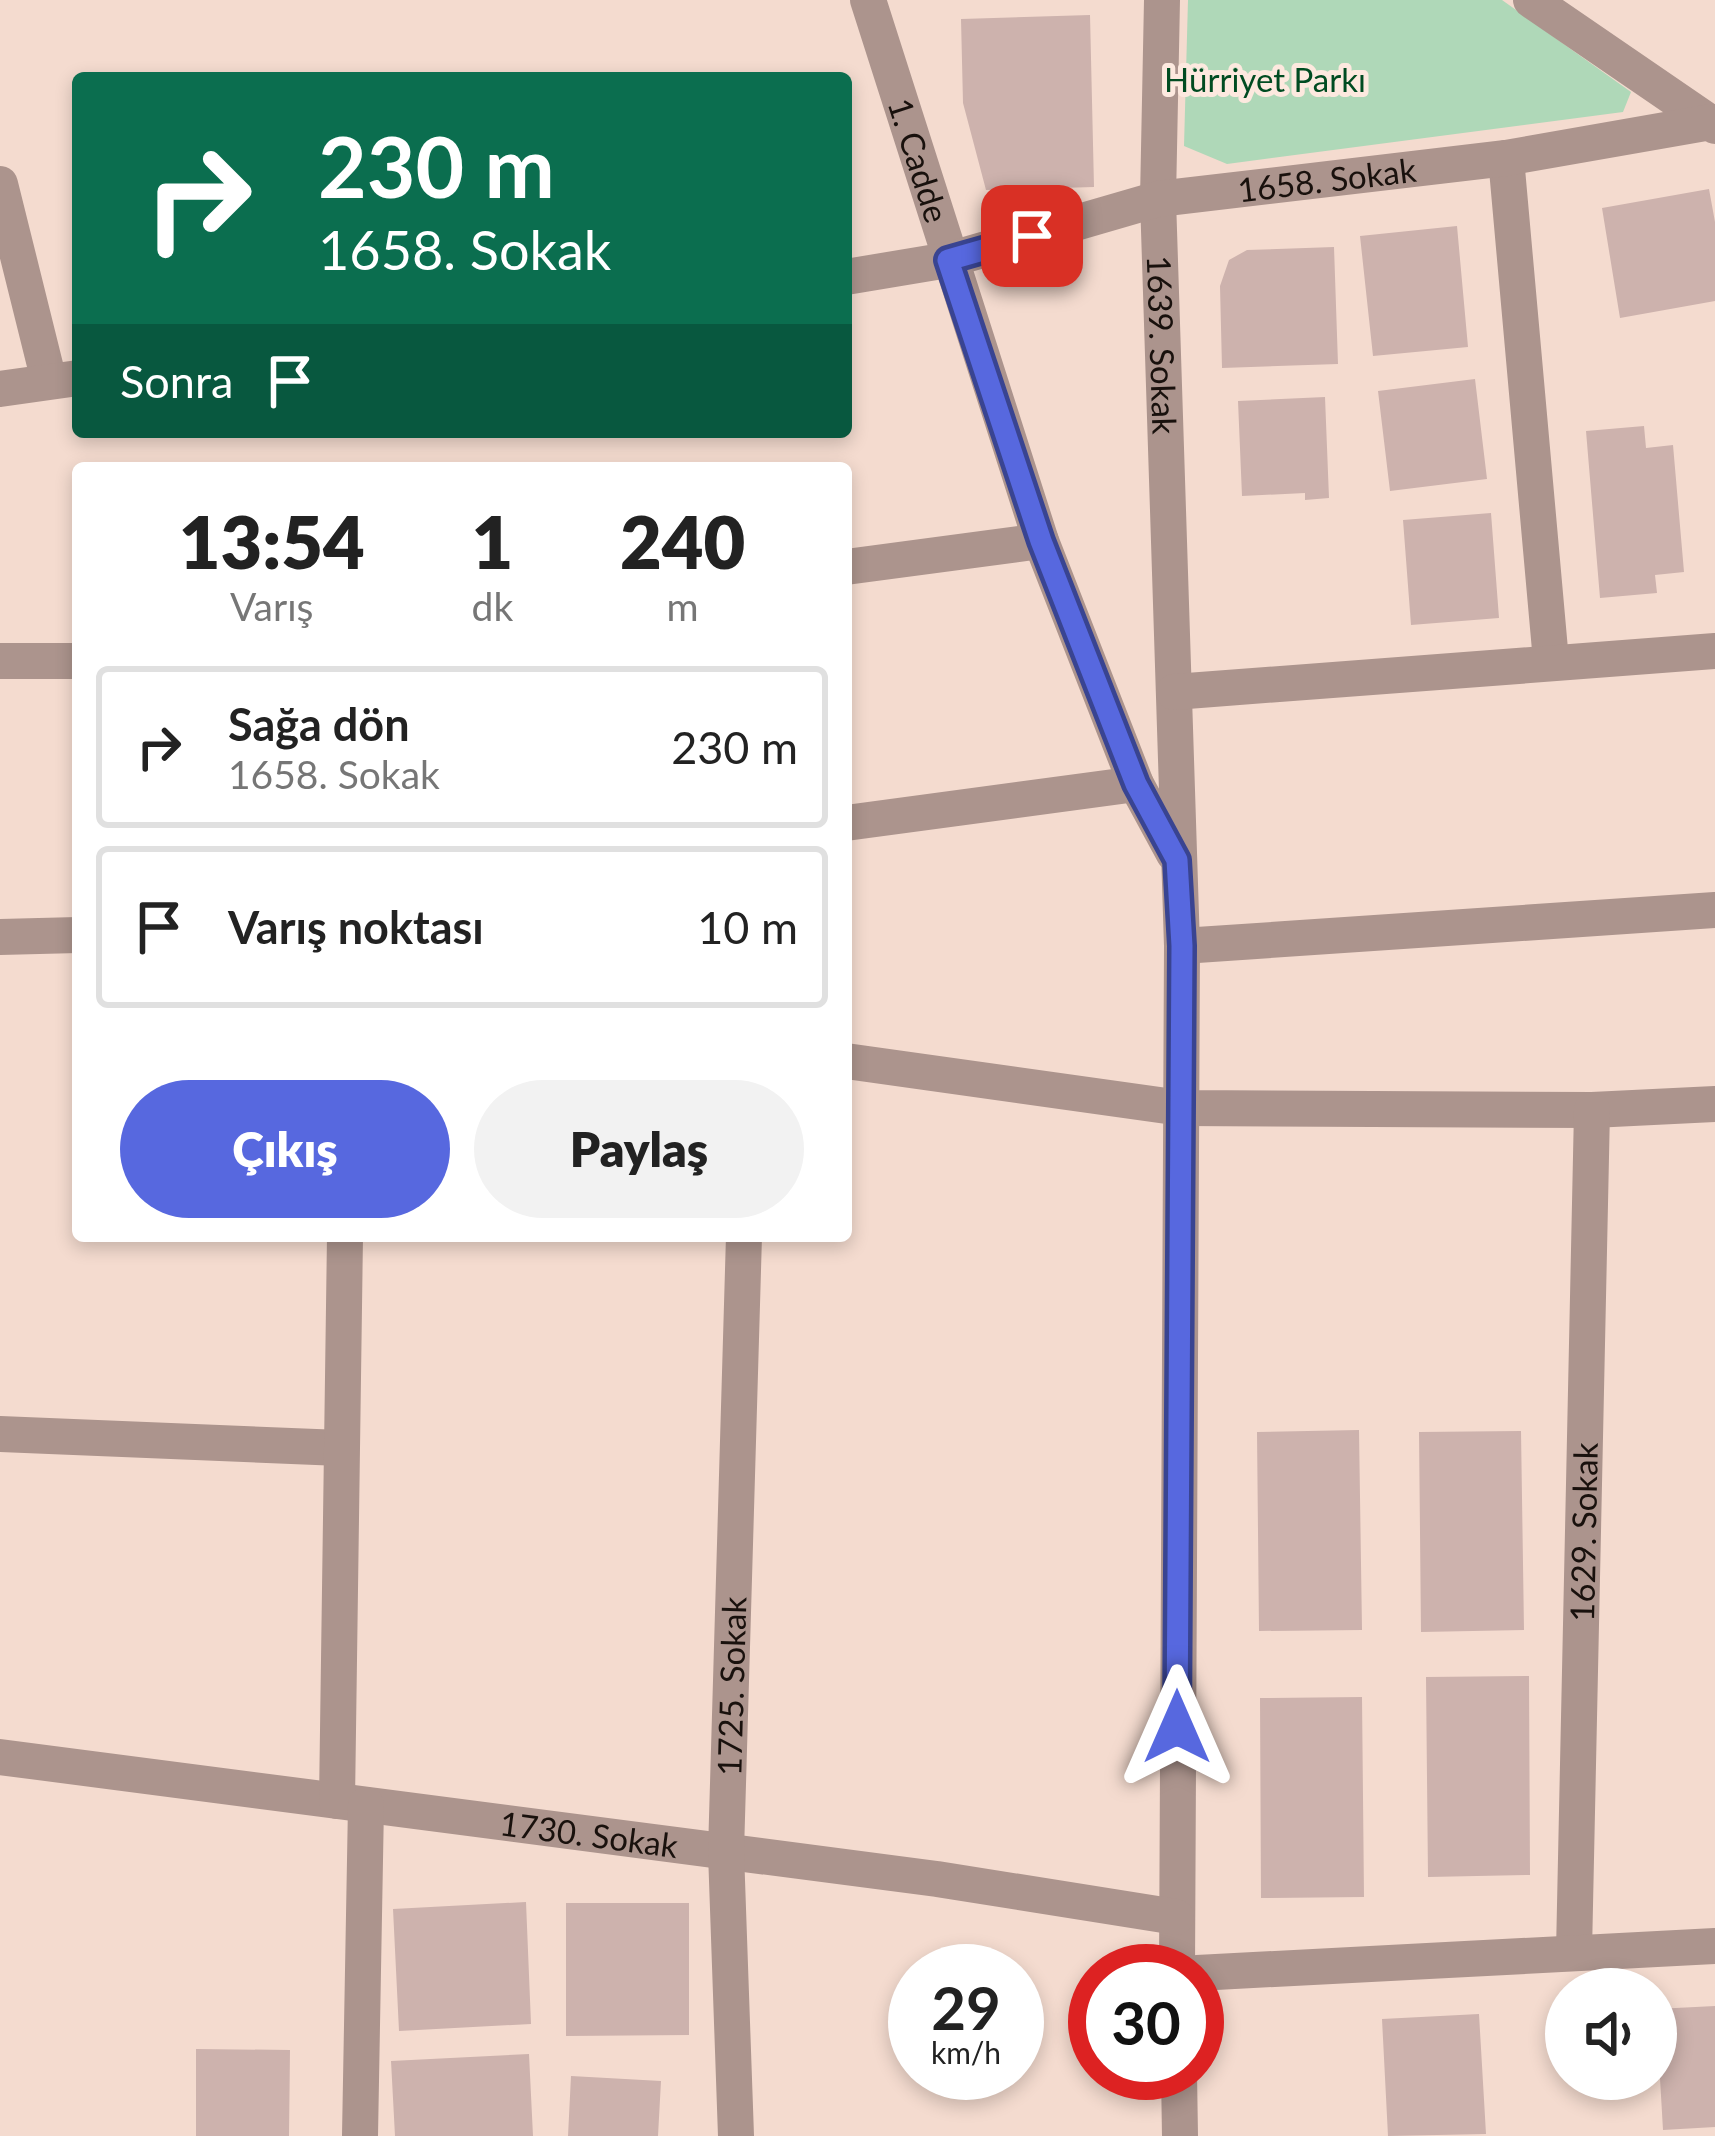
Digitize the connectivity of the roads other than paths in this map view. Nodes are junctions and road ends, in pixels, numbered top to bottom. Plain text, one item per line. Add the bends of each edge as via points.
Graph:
1 (868, 0) edge
2 (1162, 0) edge
3 (1531, 0) edge
4 (1713, 124) edge
5 (1506, 158) junction
6 (0, 184) edge
7 (1158, 199) junction
8 (948, 260) junction
9 (852, 276) edge
10 (63, 379) edge
11 (0, 389) edge
12 (1041, 541) junction
13 (852, 566) edge
14 (1715, 651) edge
15 (72, 661) edge
16 (1551, 661) junction
17 (0, 662) edge
18 (1174, 692) junction
19 (1136, 784) junction
20 (852, 822) edge
21 (1177, 860) junction
22 (1715, 910) edge
23 (72, 935) edge
24 (0, 938) edge
25 (1182, 946) junction
26 (852, 1062) edge
27 (1715, 1104) edge
28 (1181, 1108) junction
29 (1592, 1110) junction
30 (345, 1242) edge
31 (744, 1242) edge
32 (0, 1434) edge
33 (341, 1448) junction
34 (0, 1757) edge
35 (352, 1803) junction
36 (726, 1852) junction
37 (1176, 1917) junction
38 (1177, 1944) edge
39 (1715, 1946) edge
40 (1574, 1952) junction
41 (1224, 1971) edge
42 (1179, 2100) edge
43 (360, 2136) edge
44 (736, 2136) edge
45 (1180, 2136) edge

1 - 8 street, 1. Cadde
2 - 7 street, 1639. Sokak
3 - 4 street
4 - 5 street, 1658. Sokak
5 - 7 street, 1658. Sokak
5 - 16 street
6 - 10 street
7 - 8 street, 1658. Sokak
7 - 18 street, 1639. Sokak
8 - 9 street, 1658. Sokak
8 - 12 street, 1. Cadde
10 - 11 street
12 - 13 street
12 - 19 street, 1. Cadde
14 - 16 street
15 - 17 street
16 - 18 street
18 - 21 street, 1. Cadde
19 - 20 street
19 - 21 street, 1. Cadde
21 - 25 street, 1. Cadde
22 - 25 street
23 - 24 street
25 - 28 street, 1. Cadde
26 - 28 street
27 - 29 street
28 - 29 street
28 - 37 street, 1. Cadde
29 - 40 street, 1629. Sokak
30 - 33 street
31 - 36 street, 1725. Sokak
32 - 33 street
33 - 35 street
34 - 35 street, 1730. Sokak
35 - 36 street, 1730. Sokak
35 - 43 street
36 - 37 street, 1730. Sokak
36 - 44 street, 1725. Sokak
37 - 38 street, 1. Cadde
39 - 40 street
40 - 41 street
42 - 45 street

